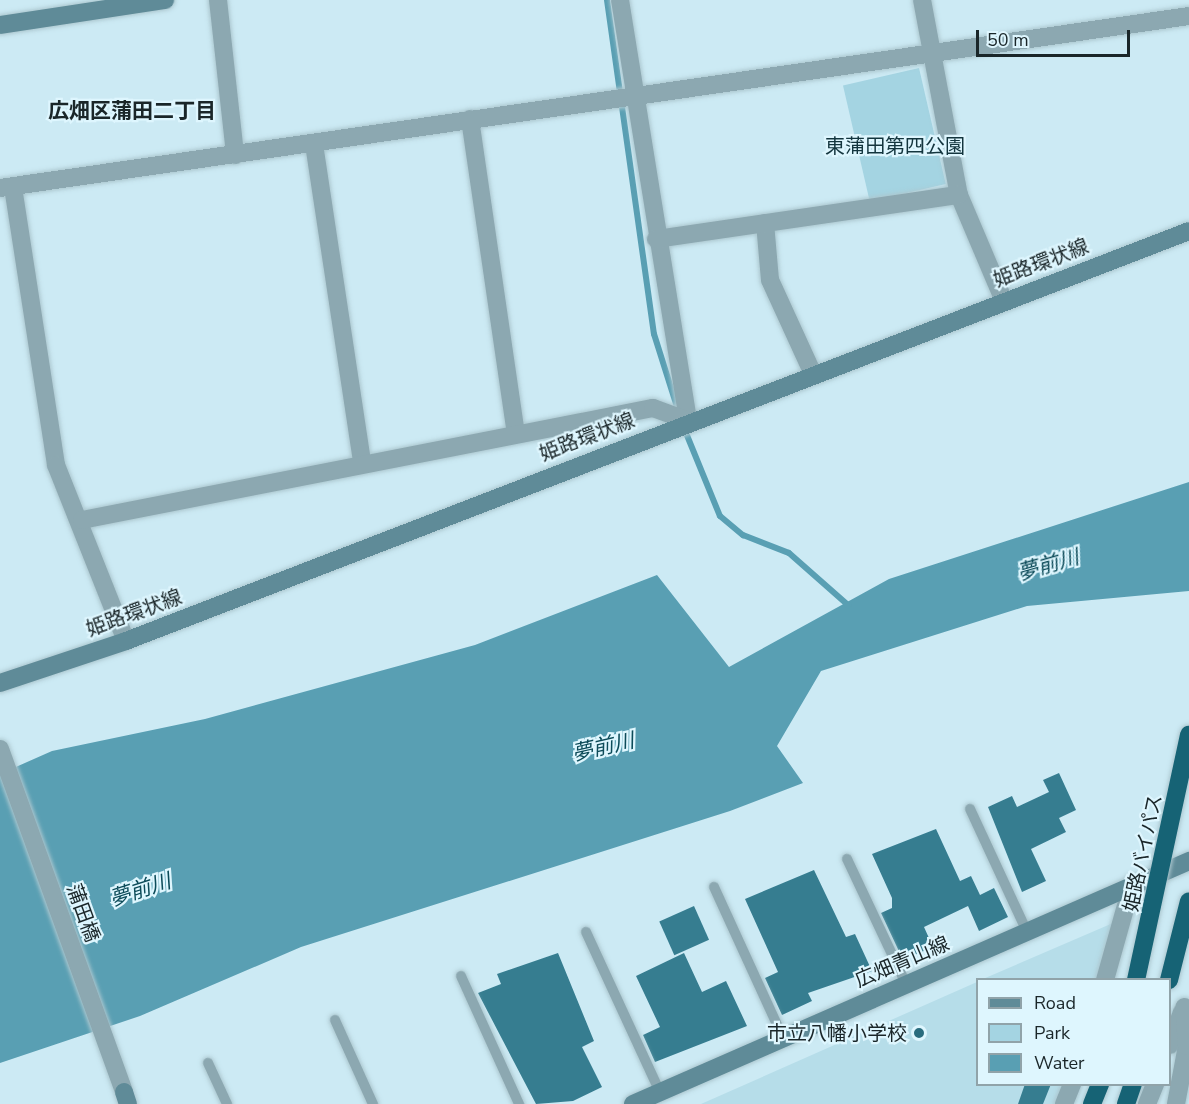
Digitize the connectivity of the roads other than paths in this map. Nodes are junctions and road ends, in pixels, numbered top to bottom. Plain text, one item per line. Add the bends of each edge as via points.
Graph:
1 (165, 0) edge
2 (218, 0) edge
3 (621, 0) edge
4 (922, 0) edge
5 (1189, 16) edge
6 (0, 25) edge
7 (929, 52) junction
8 (632, 94) junction
9 (470, 119) junction
10 (314, 144) junction
11 (236, 155) junction
12 (6, 188) edge
13 (959, 195) junction
14 (765, 224) junction
15 (1189, 231) edge
16 (656, 239) junction
17 (1004, 301) junction
18 (813, 374) junction
19 (688, 421) junction
20 (516, 433) junction
21 (362, 462) junction
22 (82, 520) junction
23 (126, 641) junction
24 (0, 683) edge
25 (1189, 735) edge
26 (0, 748) edge
27 (970, 809) dead end
28 (847, 859) dead end
29 (1189, 861) edge
30 (1132, 884) junction
31 (714, 887) dead end
32 (1189, 901) edge
33 (586, 932) dead end
34 (1027, 932) junction
35 (461, 976) dead end
36 (1106, 978) edge
37 (1136, 978) edge
38 (1169, 978) edge
39 (906, 984) junction
40 (1187, 1002) edge
41 (335, 1020) dead end
42 (783, 1038) junction
43 (1171, 1042) edge
44 (208, 1063) dead end
45 (1071, 1086) edge
46 (1099, 1086) edge
47 (1132, 1086) edge
48 (1154, 1086) edge
49 (660, 1092) junction
50 (126, 1098) edge
51 (226, 1104) edge
52 (373, 1104) edge
53 (519, 1104) edge
54 (633, 1104) edge
55 (1064, 1104) edge
56 (1092, 1104) edge
57 (1126, 1104) edge
58 (1147, 1104) edge
59 (1176, 1104) edge

1 - 6 main road
2 - 11 street
3 - 8 street
4 - 7 street
5 - 7 street
7 - 8 street
7 - 13 street
8 - 9 street
8 - 16 street
9 - 10 street
9 - 20 street
10 - 11 street
10 - 21 street
11 - 12 street
12 - 22 street via 56,465
13 - 14 street
13 - 17 street
14 - 16 street
14 - 18 street via 770,280
15 - 17 main road, 姫路環状線
16 - 19 street
17 - 18 main road, 姫路環状線
18 - 19 main road, 姫路環状線
19 - 20 street via 653,408
19 - 23 main road, 姫路環状線
20 - 21 street
21 - 22 street
22 - 23 street
23 - 24 main road, 姫路環状線
25 - 37 highway, 姫路バイパス, bridge
26 - 50 street, 蒲田橋
27 - 34 lane
28 - 39 lane
29 - 30 main road, 広畑青山線
30 - 34 main road, 広畑青山線
30 - 36 street
31 - 42 lane
32 - 38 highway
33 - 49 lane
34 - 39 main road, 広畑青山線
35 - 53 lane
39 - 42 main road, 広畑青山線
40 - 43 street
40 - 59 street via 1188,1046
41 - 52 lane
42 - 49 main road, 広畑青山線
44 - 51 lane
45 - 55 street
46 - 56 highway
47 - 57 highway
48 - 58 street
49 - 54 main road, 広畑青山線

